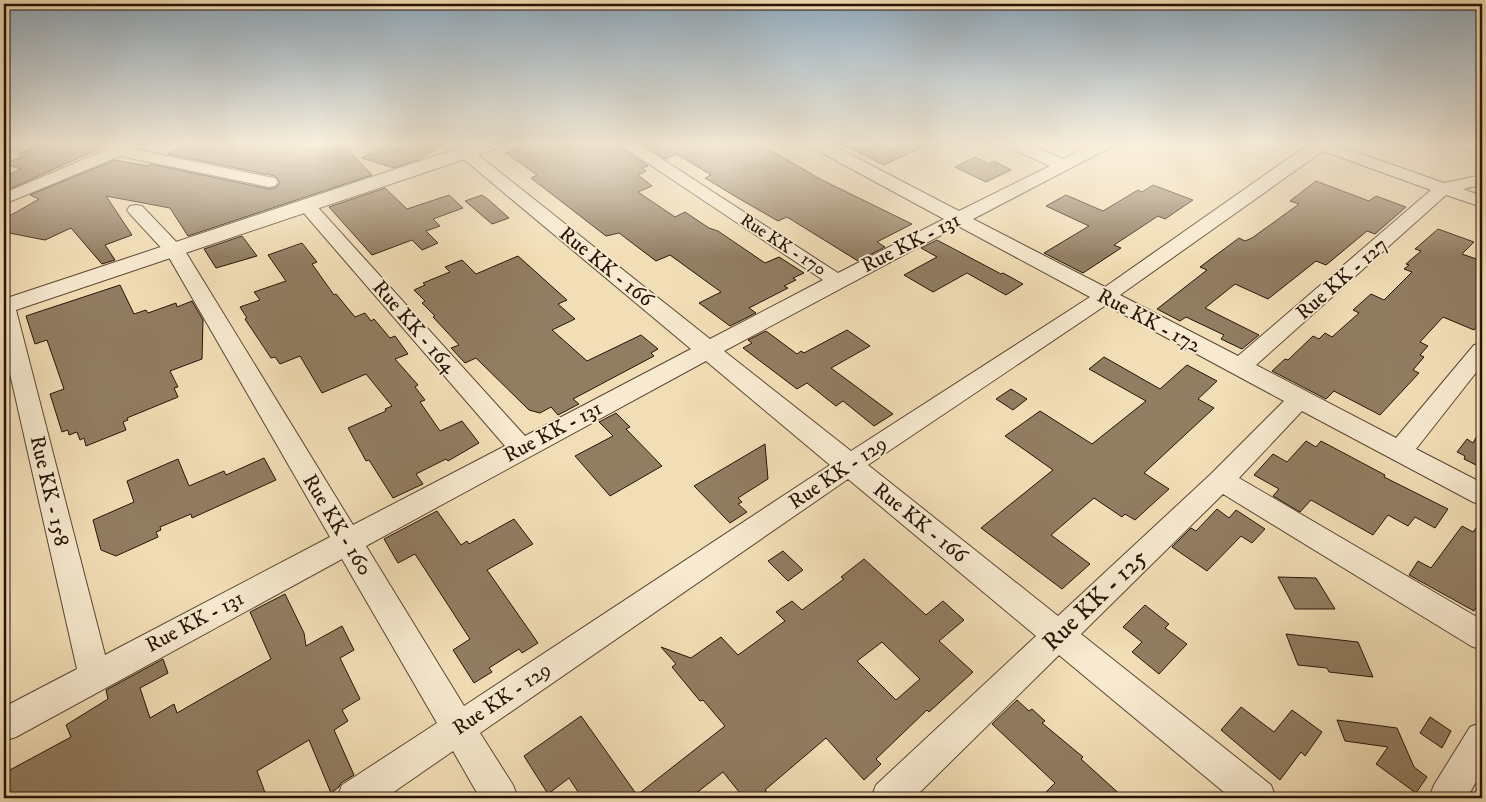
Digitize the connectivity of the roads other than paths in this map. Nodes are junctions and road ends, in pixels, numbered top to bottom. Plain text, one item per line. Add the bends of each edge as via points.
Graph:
1 (43, 181) edge
2 (381, 181) edge
3 (522, 181) edge
4 (685, 181) edge
5 (888, 181) edge
6 (1031, 181) edge
7 (1267, 181) edge
8 (1425, 181) edge
9 (1475, 181) edge
10 (1444, 188) junction
11 (4, 199) edge
12 (1482, 202) edge
13 (308, 206) junction
14 (136, 210) dead end
15 (958, 218) junction
16 (175, 251) junction
17 (837, 281) junction
18 (1104, 297) junction
19 (4, 307) edge
20 (708, 350) junction
21 (1482, 350) edge
22 (1240, 368) junction
23 (1299, 400) junction
24 (521, 448) junction
25 (1400, 451) junction
26 (849, 465) junction
27 (1221, 480) junction
28 (1482, 495) edge
29 (348, 542) junction
30 (1058, 636) junction
31 (1482, 636) edge
32 (94, 675) junction
33 (4, 725) edge
34 (459, 728) junction
35 (1482, 738) edge
36 (355, 798) edge
37 (500, 798) edge
38 (889, 798) edge
39 (1258, 798) edge
40 (1447, 798) edge

1 - 11 street
2 - 13 street
3 - 20 street, Rue KK - 166
4 - 17 street, Rue KK - 170
5 - 15 street, Rue KK - 172
6 - 15 street, Rue KK - 131
7 - 18 street, Rue KK - 129
8 - 10 street
9 - 10 street
10 - 12 street
10 - 22 street, Rue KK - 127
13 - 16 street
13 - 24 street, Rue KK - 164
14 - 16 street, Rue KK - 160
15 - 17 street, Rue KK - 131
15 - 18 street, Rue KK - 172
16 - 19 street
16 - 29 street, Rue KK - 160
17 - 20 street, Rue KK - 131
18 - 22 street, Rue KK - 172
18 - 26 street, Rue KK - 129
19 - 32 street, Rue KK - 158
20 - 24 street, Rue KK - 131
20 - 26 street, Rue KK - 166
21 - 25 street
22 - 23 street, Rue KK - 172
23 - 25 street, Rue KK - 172
23 - 27 street, Rue KK - 125
24 - 29 street, Rue KK - 131
25 - 28 street, Rue KK - 172
26 - 30 street, Rue KK - 166
26 - 34 street, Rue KK - 129
27 - 30 street, Rue KK - 125
27 - 31 street
29 - 32 street, Rue KK - 131
29 - 34 street, Rue KK - 160
30 - 38 street, Rue KK - 125
30 - 39 street, Rue KK - 166
32 - 33 street, Rue KK - 131
34 - 36 street, Rue KK - 129
34 - 37 street, Rue KK - 160
35 - 40 street

